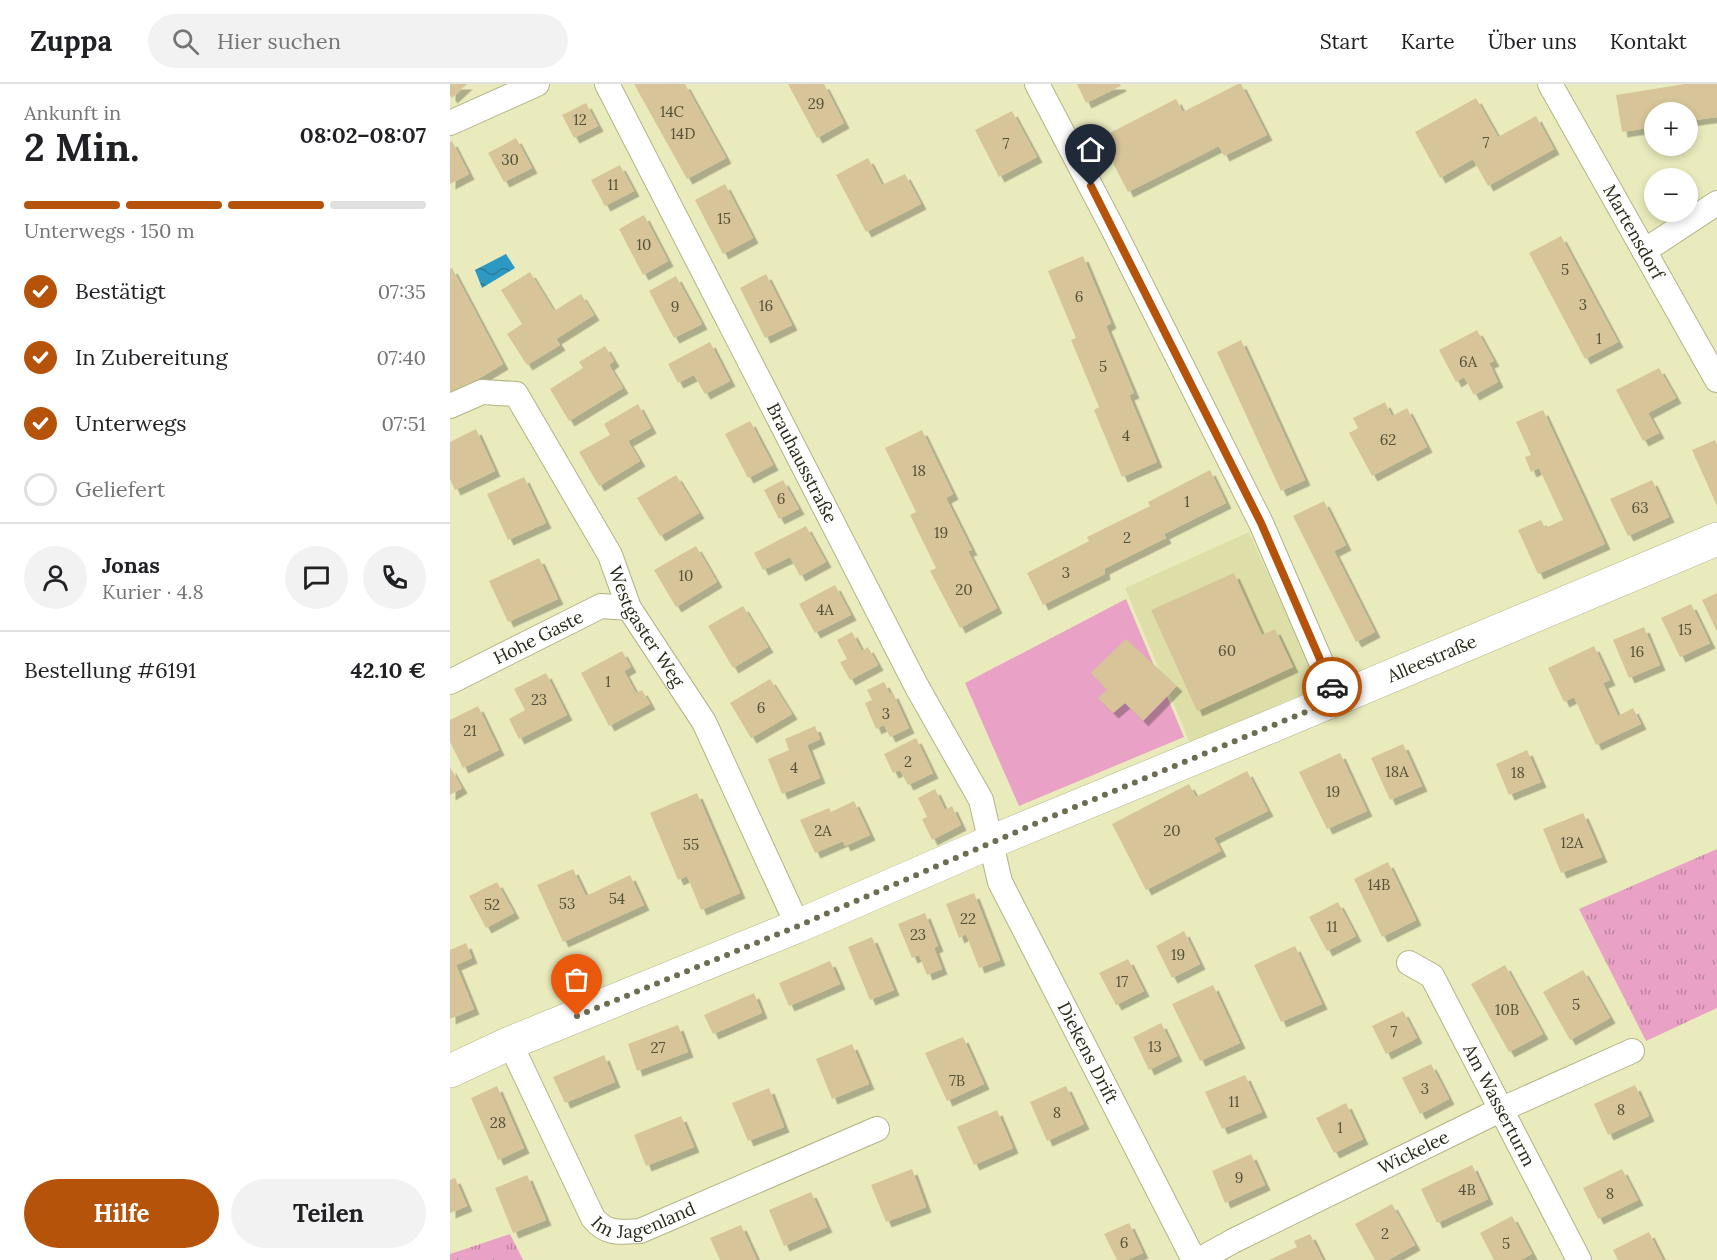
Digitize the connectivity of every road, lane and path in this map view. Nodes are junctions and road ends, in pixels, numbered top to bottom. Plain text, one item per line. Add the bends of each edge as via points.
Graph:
1 (537, 84) edge
2 (607, 84) edge
3 (1037, 84) edge
4 (1550, 84) edge
5 (450, 123) edge
6 (1717, 203) edge
7 (1644, 251) junction
8 (1717, 380) edge
9 (450, 406) edge
10 (1717, 539) edge
11 (629, 608) junction
12 (450, 682) edge
13 (1337, 699) junction
14 (991, 842) junction
15 (798, 926) junction
16 (1409, 963) dead end
17 (510, 1043) junction
18 (1632, 1051) dead end
19 (450, 1071) edge
20 (1500, 1110) junction
21 (877, 1129) dead end
22 (1194, 1260) edge
23 (1199, 1260) edge
24 (1579, 1260) edge

1 - 5 street
2 - 14 street, Brauhausstraße via 911,676 981,800
3 - 13 street via 1261,523
4 - 7 street, Martensdorf
6 - 7 street
7 - 8 street, Martensdorf
9 - 11 street, Westgaster Weg via 482,392 516,394 610,555
10 - 13 main road, Alleestraße
11 - 12 street, Hohe Gaste via 601,606
11 - 15 street, Westgaster Weg via 704,722
13 - 14 main road, Alleestraße
14 - 15 main road, Alleestraße
14 - 22 street, Diekens Drift via 1000,882
15 - 17 main road, Alleestraße
16 - 20 street, Am Wasserturm via 1432,976
17 - 19 main road, Alleestraße
17 - 21 street, Im Jagenland via 601,1228 640,1231
18 - 20 street, Wickelee
20 - 23 street, Wickelee
20 - 24 street, Am Wasserturm

